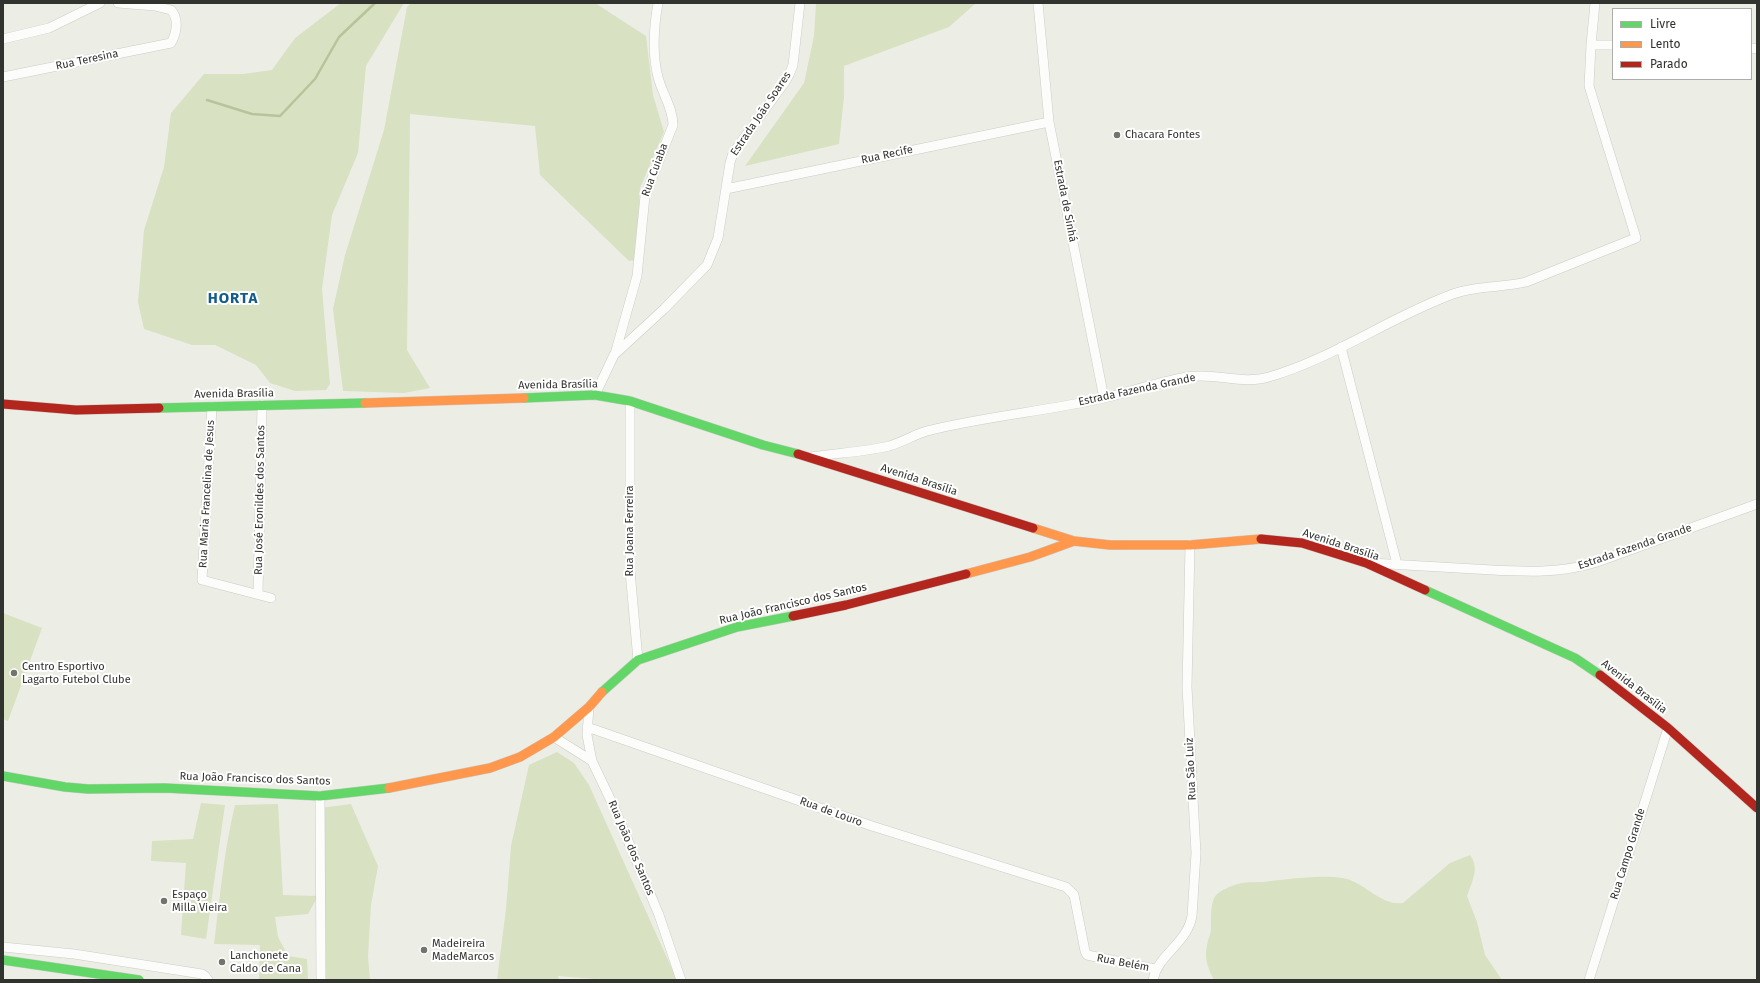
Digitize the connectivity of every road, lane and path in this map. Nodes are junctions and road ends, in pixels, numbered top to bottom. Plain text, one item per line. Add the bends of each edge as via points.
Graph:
1 (100, 3) edge
2 (118, 3) edge
3 (658, 3) edge
4 (800, 3) edge
5 (1038, 3) edge
6 (1596, 3) edge
7 (3, 39) edge
8 (1612, 45) edge
9 (1591, 46) junction
10 (3, 77) edge
11 (1049, 122) junction
12 (726, 189) junction
13 (1341, 347) junction
14 (614, 355) junction
15 (595, 394) junction
16 (1104, 398) junction
17 (630, 401) junction
18 (3, 404) edge
19 (262, 406) junction
20 (212, 407) junction
21 (808, 457) junction
22 (1757, 504) edge
23 (1074, 541) junction
24 (1190, 545) junction
25 (1366, 563) junction
26 (1396, 564) junction
27 (258, 594) junction
28 (271, 598) dead end
29 (638, 660) junction
30 (589, 707) junction
31 (587, 727) junction
32 (1668, 728) junction
33 (554, 737) junction
34 (592, 761) junction
35 (3, 776) edge
36 (320, 796) junction
37 (1757, 808) edge
38 (3, 947) edge
39 (1091, 957) joint
40 (3, 960) edge
41 (3, 964) edge
42 (1155, 969) junction
43 (99, 980) edge
44 (139, 980) edge
45 (208, 980) edge
46 (321, 980) edge
47 (681, 980) edge
48 (1153, 980) edge
49 (1589, 980) edge

1 - 7 street via 49,28
2 - 10 street, Rua Teresina via 171,10 176,21 171,43
3 - 14 street, Rua Cuiaba via 655,33 658,76 673,125 645,196 637,276
4 - 12 street, Estrada João Soares via 790,75 733,153
5 - 11 street, Estrada de Sinhá
6 - 9 street
8 - 9 street
9 - 13 street, Estrada Fazenda Grande via 1588,77 1591,95 1636,238 1526,282 1480,287 1451,294
11 - 12 street, Rua Recife
11 - 16 street, Estrada de Sinhá
12 - 14 street, Estrada João Soares via 718,238 707,265
13 - 16 street, Estrada Fazenda Grande via 1267,378 1245,380 1188,377
13 - 26 street
14 - 15 street, Estrada João Soares
15 - 17 main road, Avenida Brasília
15 - 19 main road, Avenida Brasília
16 - 21 street, Estrada Fazenda Grande via 933,430 883,447
17 - 21 main road, Avenida Brasília via 763,445
17 - 29 street, Rua Joana Ferreira via 630,571
18 - 20 main road, Avenida Brasília via 76,410
19 - 20 main road, Avenida Brasília
19 - 27 street, Rua José Eronildes dos Santos
20 - 27 street, Rua Maria Francelina de Jesus via 202,580
21 - 23 main road, Avenida Brasília
22 - 26 street, Estrada Fazenda Grande via 1572,569 1506,570
23 - 24 main road, Avenida Brasília via 1110,545
23 - 29 main road, Rua João Francisco dos Santos via 1025,559 920,587 737,628
24 - 25 main road, Avenida Brasília via 1256,539 1302,543
24 - 42 street, Rua São Luiz via 1187,687 1196,846 1192,916 1186,934
25 - 26 street, Estrada Fazenda Grande
25 - 32 main road, Avenida Brasília via 1575,658
27 - 28 street
29 - 30 main road, Rua João Francisco dos Santos via 610,684
30 - 31 street, Rua João dos Santos
30 - 33 main road, Rua João Francisco dos Santos
31 - 34 street, Rua João dos Santos via 587,741
31 - 39 street, Rua de Louro via 872,826 1066,887 1074,895 1085,952
32 - 37 main road, Avenida Brasília
32 - 49 street, Rua Campo Grande
33 - 34 street
33 - 36 main road, Rua João Francisco dos Santos via 520,757 490,768 394,788
34 - 47 street, Rua João dos Santos via 614,806 659,915
35 - 36 main road, Rua João Francisco dos Santos via 88,789 165,788
36 - 46 street
38 - 45 street via 74,954 164,968 203,975
39 - 42 street, Rua Belém
40 - 44 main road
41 - 43 main road
42 - 48 street

